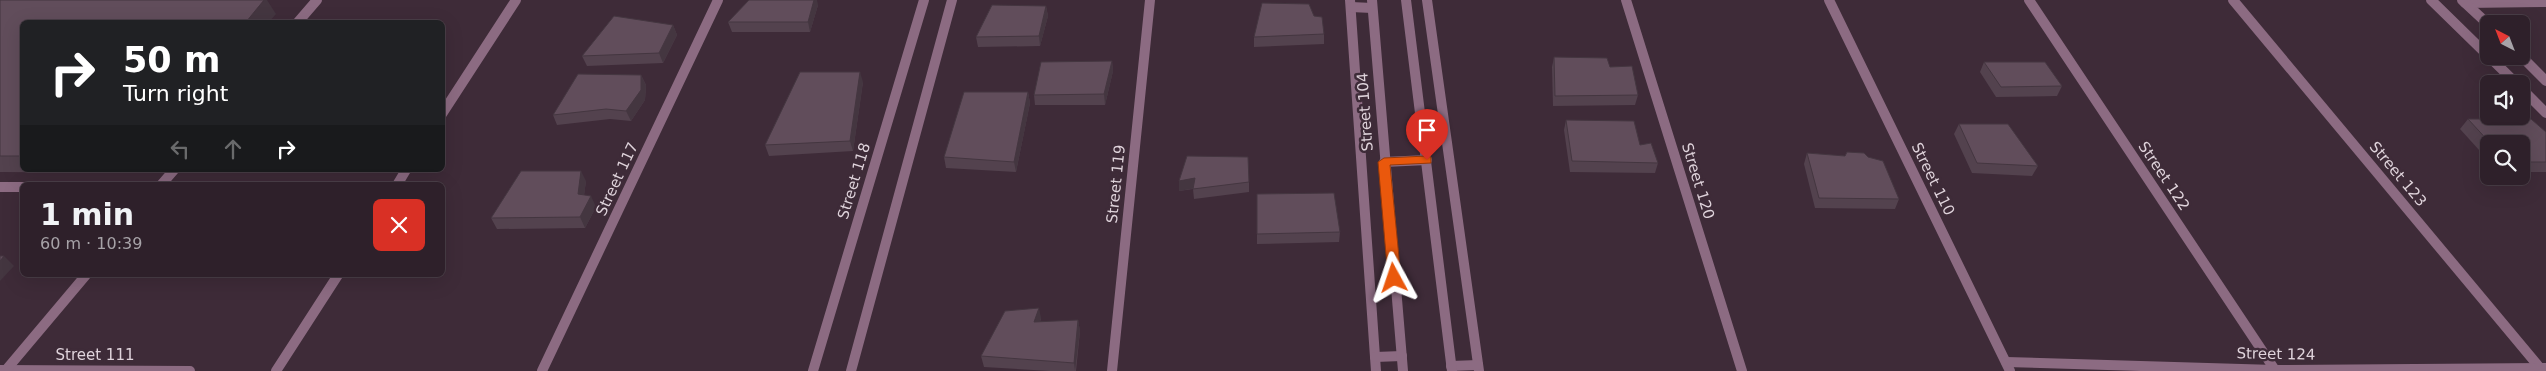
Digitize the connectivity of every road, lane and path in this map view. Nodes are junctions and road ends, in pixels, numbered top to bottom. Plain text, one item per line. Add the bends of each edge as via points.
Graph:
1 (317, 0) edge
2 (516, 0) edge
3 (718, 0) edge
4 (924, 0) edge
5 (952, 0) edge
6 (1150, 0) edge
7 (1406, 0) edge
8 (1426, 0) edge
9 (1626, 0) edge
10 (1829, 0) edge
11 (2029, 0) edge
12 (2233, 0) edge
13 (2431, 0) edge
14 (2464, 1) edge
15 (2546, 2) edge
16 (1350, 4) edge
17 (1372, 4) edge
18 (2480, 16) edge
19 (300, 20) edge
20 (2530, 65) edge
21 (2508, 75) edge
22 (2546, 81) edge
23 (2530, 97) edge
24 (445, 109) edge
25 (2546, 112) edge
26 (1427, 160) junction
27 (1384, 162) junction
28 (172, 172) edge
29 (164, 182) edge
30 (0, 187) edge
31 (20, 187) edge
32 (84, 277) edge
33 (337, 277) edge
34 (1375, 356) junction
35 (1402, 356) junction
36 (2008, 367) edge
37 (1479, 368) edge
38 (2543, 368) edge
39 (1452, 369) edge
40 (3, 370) edge
41 (2275, 370) junction
42 (190, 371) edge
43 (276, 371) edge
44 (542, 371) edge
45 (813, 371) edge
46 (851, 371) edge
47 (1112, 371) edge
48 (1376, 371) edge
49 (1403, 371) edge
50 (1742, 371) edge

1 - 19 street
2 - 24 street
3 - 44 street, Street 117
4 - 45 street, Street 118
5 - 46 street
6 - 47 street, Street 119
7 - 26 street
8 - 37 street
9 - 50 street, Street 120
10 - 36 street, Street 110
11 - 41 street, Street 122
12 - 38 street, Street 123
13 - 21 street
14 - 15 street
14 - 18 street
16 - 17 street
16 - 34 street
17 - 27 street, Street 104
20 - 22 street
23 - 25 street
26 - 27 street
26 - 39 street
27 - 35 street, Street 104
28 - 29 street
30 - 31 street
32 - 40 street
33 - 43 street
34 - 35 street
34 - 48 street
35 - 49 street, Street 104
36 - 41 street, Street 124
37 - 39 street
38 - 41 street, Street 124
40 - 42 street, Street 111

